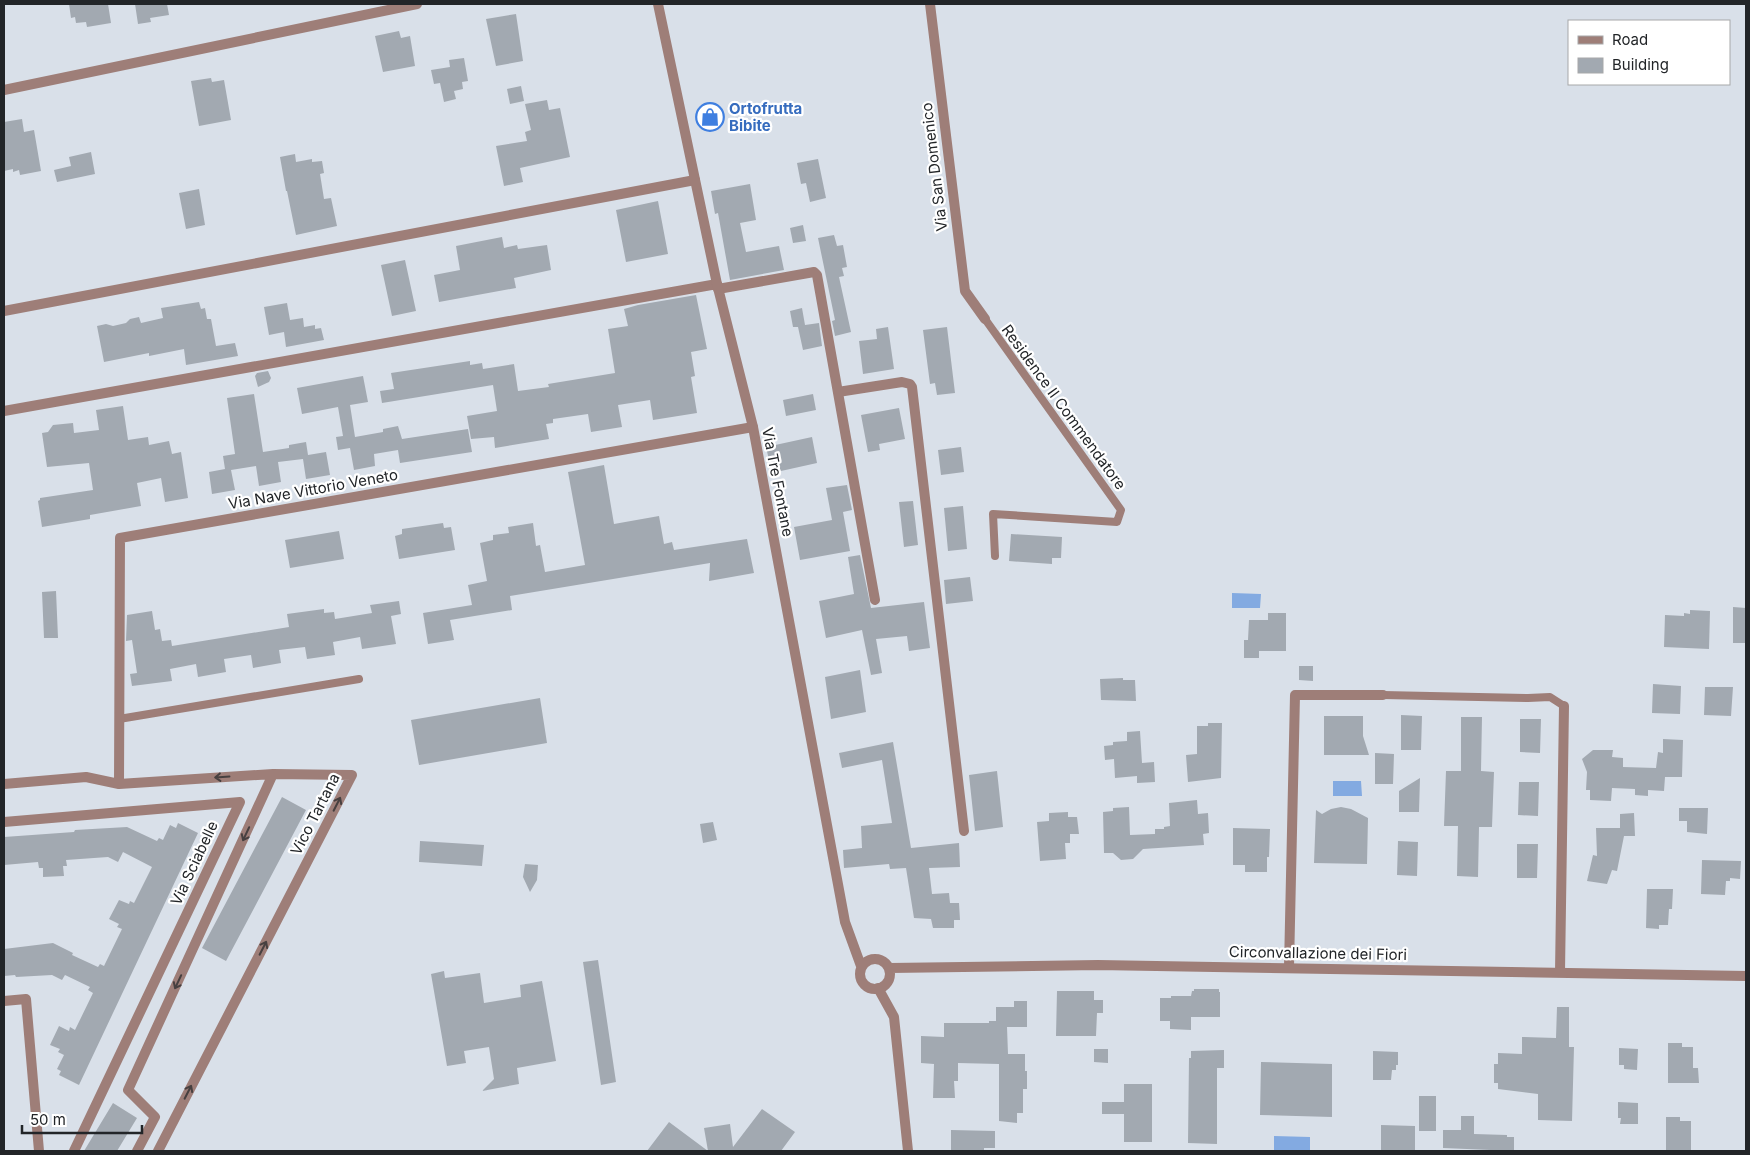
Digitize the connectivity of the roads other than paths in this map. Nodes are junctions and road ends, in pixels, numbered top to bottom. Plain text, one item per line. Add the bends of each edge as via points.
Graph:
1 (416, 4) edge
2 (658, 4) edge
3 (930, 4) edge
4 (4, 90) edge
5 (694, 180) junction
6 (718, 287) junction
7 (4, 311) edge
8 (985, 319) joint
9 (838, 392) junction
10 (4, 411) edge
11 (753, 427) junction
12 (995, 556) dead end
13 (875, 600) dead end
14 (359, 680) dead end
15 (1382, 695) joint
16 (1564, 706) joint
17 (119, 719) junction
18 (273, 774) junction
19 (4, 784) edge
20 (119, 784) junction
21 (4, 822) edge
22 (964, 831) dead end
23 (862, 966) junction
24 (1290, 967) junction
25 (890, 968) junction
26 (1560, 972) junction
27 (1746, 976) edge
28 (878, 988) junction
29 (4, 1001) edge
30 (38, 1151) edge
31 (74, 1151) edge
32 (137, 1151) edge
33 (158, 1151) edge
34 (908, 1151) edge

1 - 4 street
2 - 5 street, Via Tre Fontane
3 - 8 street, Via San Domenico via 965,291
5 - 6 street, Via Tre Fontane
5 - 7 street
6 - 9 street via 814,272
6 - 10 street
6 - 11 street, Via Tre Fontane
8 - 12 lane, Residence Il Commendatore via 1121,510 1117,522 993,514
9 - 13 street
9 - 22 street via 902,382 912,386
11 - 17 street, Via Nave Vittorio Veneto via 120,538
11 - 23 street, Via Tre Fontane via 845,922
14 - 17 lane
15 - 16 lane via 1550,696
15 - 24 street via 1294,695
16 - 26 street
17 - 20 street, Via Nave Vittorio Veneto
18 -> 20 street, Vico Tartana
18 -> 32 street via 128,1090 155,1117
33 -> 18 street, Vico Tartana via 352,775
19 - 20 street, Vico Tartana via 86,777
21 - 31 street, Via Sciabelle via 240,802
23 - 25 street via 866,961 877,958
23 - 28 street via 862,981 870,988
24 - 25 street, Circonvallazione dei Fiori
24 - 26 street, Circonvallazione dei Fiori
25 - 28 street via 887,982
26 - 27 street, Circonvallazione dei Fiori
28 - 34 street via 894,1017
29 - 30 street via 26,1000

